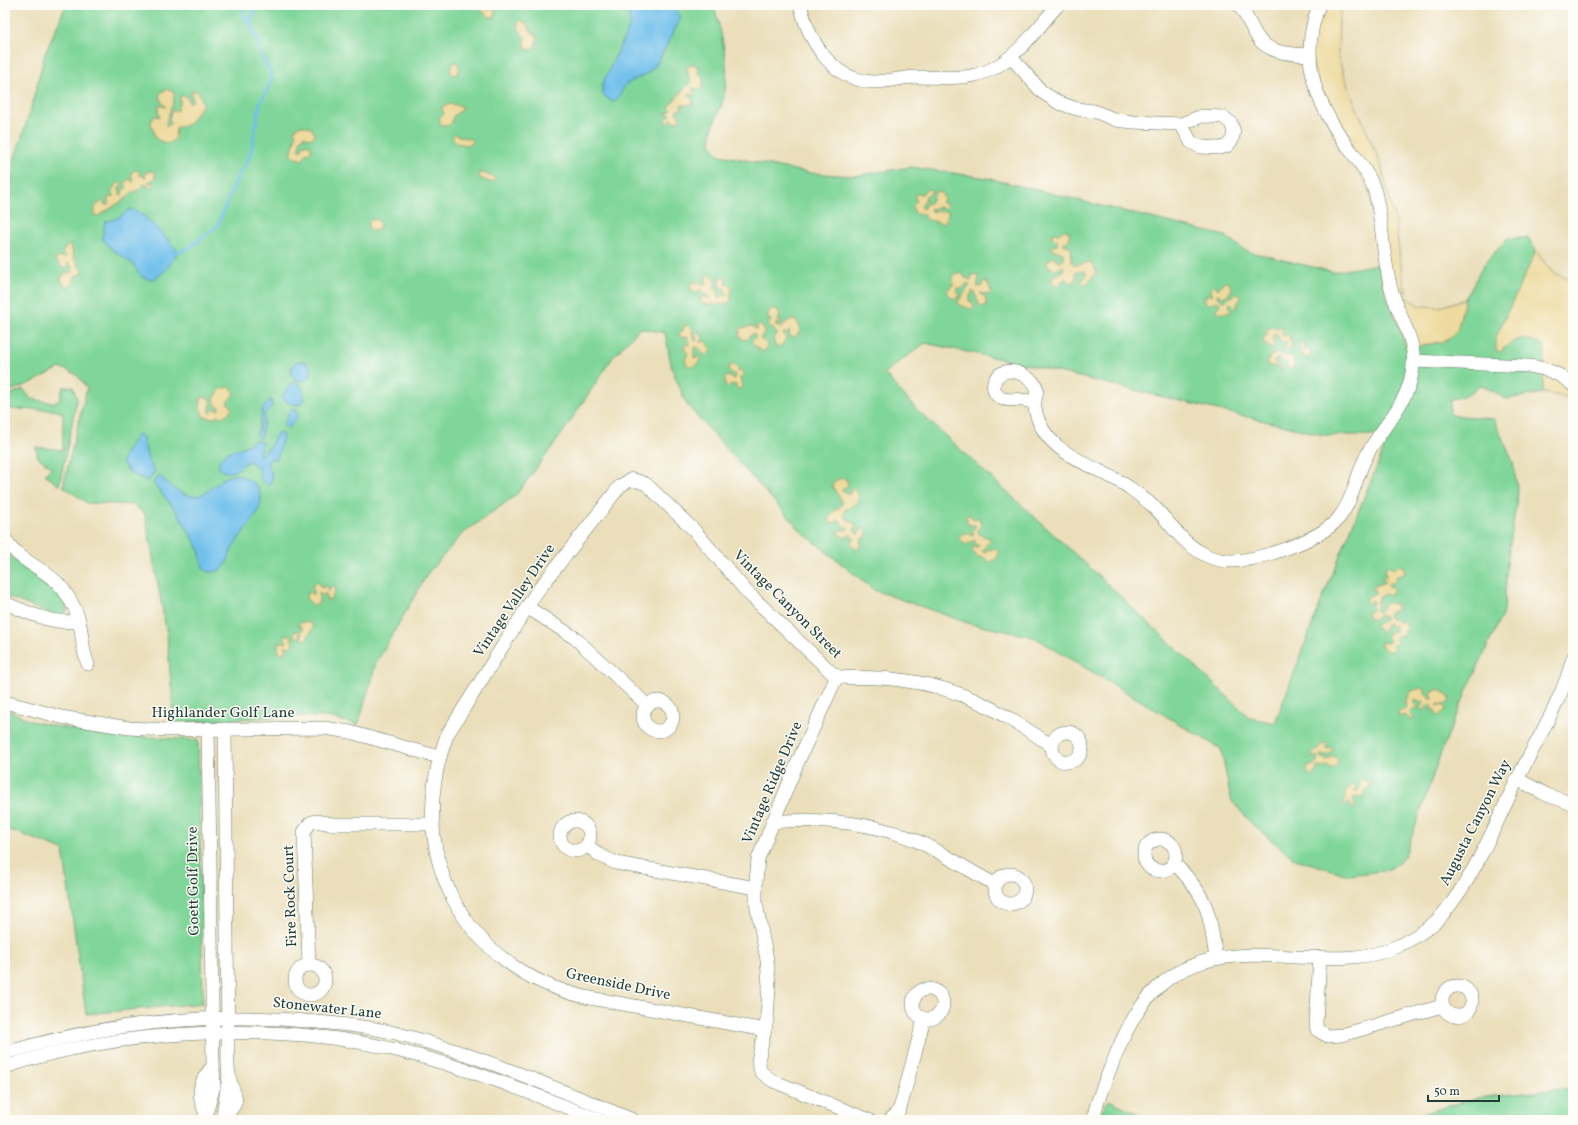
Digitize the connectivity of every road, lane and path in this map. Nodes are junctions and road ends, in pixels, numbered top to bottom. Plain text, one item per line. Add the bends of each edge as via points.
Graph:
1 (1058, 5) edge
2 (1239, 5) edge
3 (1319, 5) edge
4 (800, 6) edge
5 (1309, 54) junction
6 (1011, 57) junction
7 (1181, 124) dead end
8 (1413, 361) junction
9 (1573, 385) edge
10 (1034, 403) dead end
11 (636, 480) joint
12 (5, 539) edge
13 (5, 604) edge
14 (528, 607) junction
15 (79, 621) junction
16 (1573, 658) edge
17 (88, 664) dead end
18 (837, 676) junction
19 (5, 702) edge
20 (647, 705) dead end
21 (208, 728) junction
22 (225, 729) junction
23 (1052, 746) dead end
24 (439, 757) junction
25 (1517, 779) junction
26 (1573, 804) edge
27 (772, 822) junction
28 (433, 824) junction
29 (588, 845) dead end
30 (1174, 864) dead end
31 (995, 884) dead end
32 (756, 888) junction
33 (1320, 957) junction
34 (1216, 958) junction
35 (309, 965) dead end
36 (1442, 1006) dead end
37 (213, 1017) junction
38 (228, 1018) junction
39 (924, 1019) dead end
40 (765, 1030) junction
41 (228, 1033) junction
42 (213, 1034) junction
43 (5, 1053) edge
44 (5, 1066) edge
45 (205, 1117) edge
46 (222, 1120) edge
47 (599, 1120) edge
48 (634, 1120) edge
49 (869, 1120) edge
50 (891, 1120) edge
51 (1093, 1120) edge

1 - 6 street
2 - 5 street via 1257,37 1265,45 1289,54
3 - 5 street via 1310,39
4 - 6 street via 806,27 818,50 847,75 859,79 884,82 914,77 968,77 985,73
5 - 8 street via 1311,75 1321,105 1358,160 1374,190 1389,283 1409,330
6 - 7 street via 1042,92 1059,103 1094,111 1116,120
8 - 9 street via 1540,368 1558,374
8 - 10 street via 1408,388 1363,462 1344,510 1327,528 1315,536 1258,558 1230,561 1200,552 1154,506 1130,488 1065,452 1044,430
11 - 14 street, Vintage Valley Drive via 626,481 620,486 558,564
11 - 18 street, Vintage Canyon Street via 646,484 694,530 742,587
12 - 15 street via 20,557 52,577 62,588
13 - 15 street via 52,620 66,623
14 - 20 street via 575,638
14 - 24 street, Vintage Valley Drive via 447,735
15 - 17 street via 82,649
16 - 25 street, Augusta Canyon Way via 1557,702
18 - 23 street, Vintage Canyon Street via 902,680 960,694 1000,711
18 - 27 street, Vintage Ridge Drive
19 - 21 street, Highlander Golf Lane via 44,714 109,726 166,730
21 - 22 street, Highlander Golf Lane
21 - 37 street, Goett Golf Drive
22 - 24 street, Highlander Golf Lane via 334,729
22 - 38 street
24 - 28 street, Greenside Drive via 434,785
25 - 26 street via 1547,795
25 - 33 street, Augusta Canyon Way via 1456,898 1434,923 1410,940 1374,955 1350,958
27 - 31 street via 837,821 886,831 916,841
27 - 32 street, Vintage Ridge Drive via 758,859
28 - 35 street, Fire Rock Court via 310,822 304,832
28 - 40 street, Greenside Drive via 440,866 459,910 478,936 514,967 537,981 568,993
29 - 32 street via 599,855 616,862
30 - 34 street via 1192,882 1205,902
32 - 40 street, Vintage Ridge Drive via 758,918 767,960 768,1001
33 - 34 street, Augusta Canyon Way via 1238,955
33 - 36 street via 1316,1023 1317,1030 1321,1033 1334,1037
34 - 51 street, Augusta Canyon Way via 1173,975 1155,989 1139,1008 1126,1030 1096,1104
37 - 38 street, Stonewater Lane
37 - 42 street, Goett Golf Drive
37 - 43 street, Stonewater Lane via 171,1020 99,1031
38 - 41 street
38 - 48 street, Stonewater Lane via 307,1021 394,1033 500,1067
39 - 50 street via 900,1105
40 - 49 street, Vintage Ridge Drive via 758,1061 761,1072 778,1083
41 - 42 street, Stonewater Lane
41 - 46 street via 229,1075
41 - 47 street, Stonewater Lane via 315,1037 395,1049 506,1083
42 - 44 street, Stonewater Lane via 126,1040 68,1050
42 - 45 street, Goett Golf Drive via 214,1086

